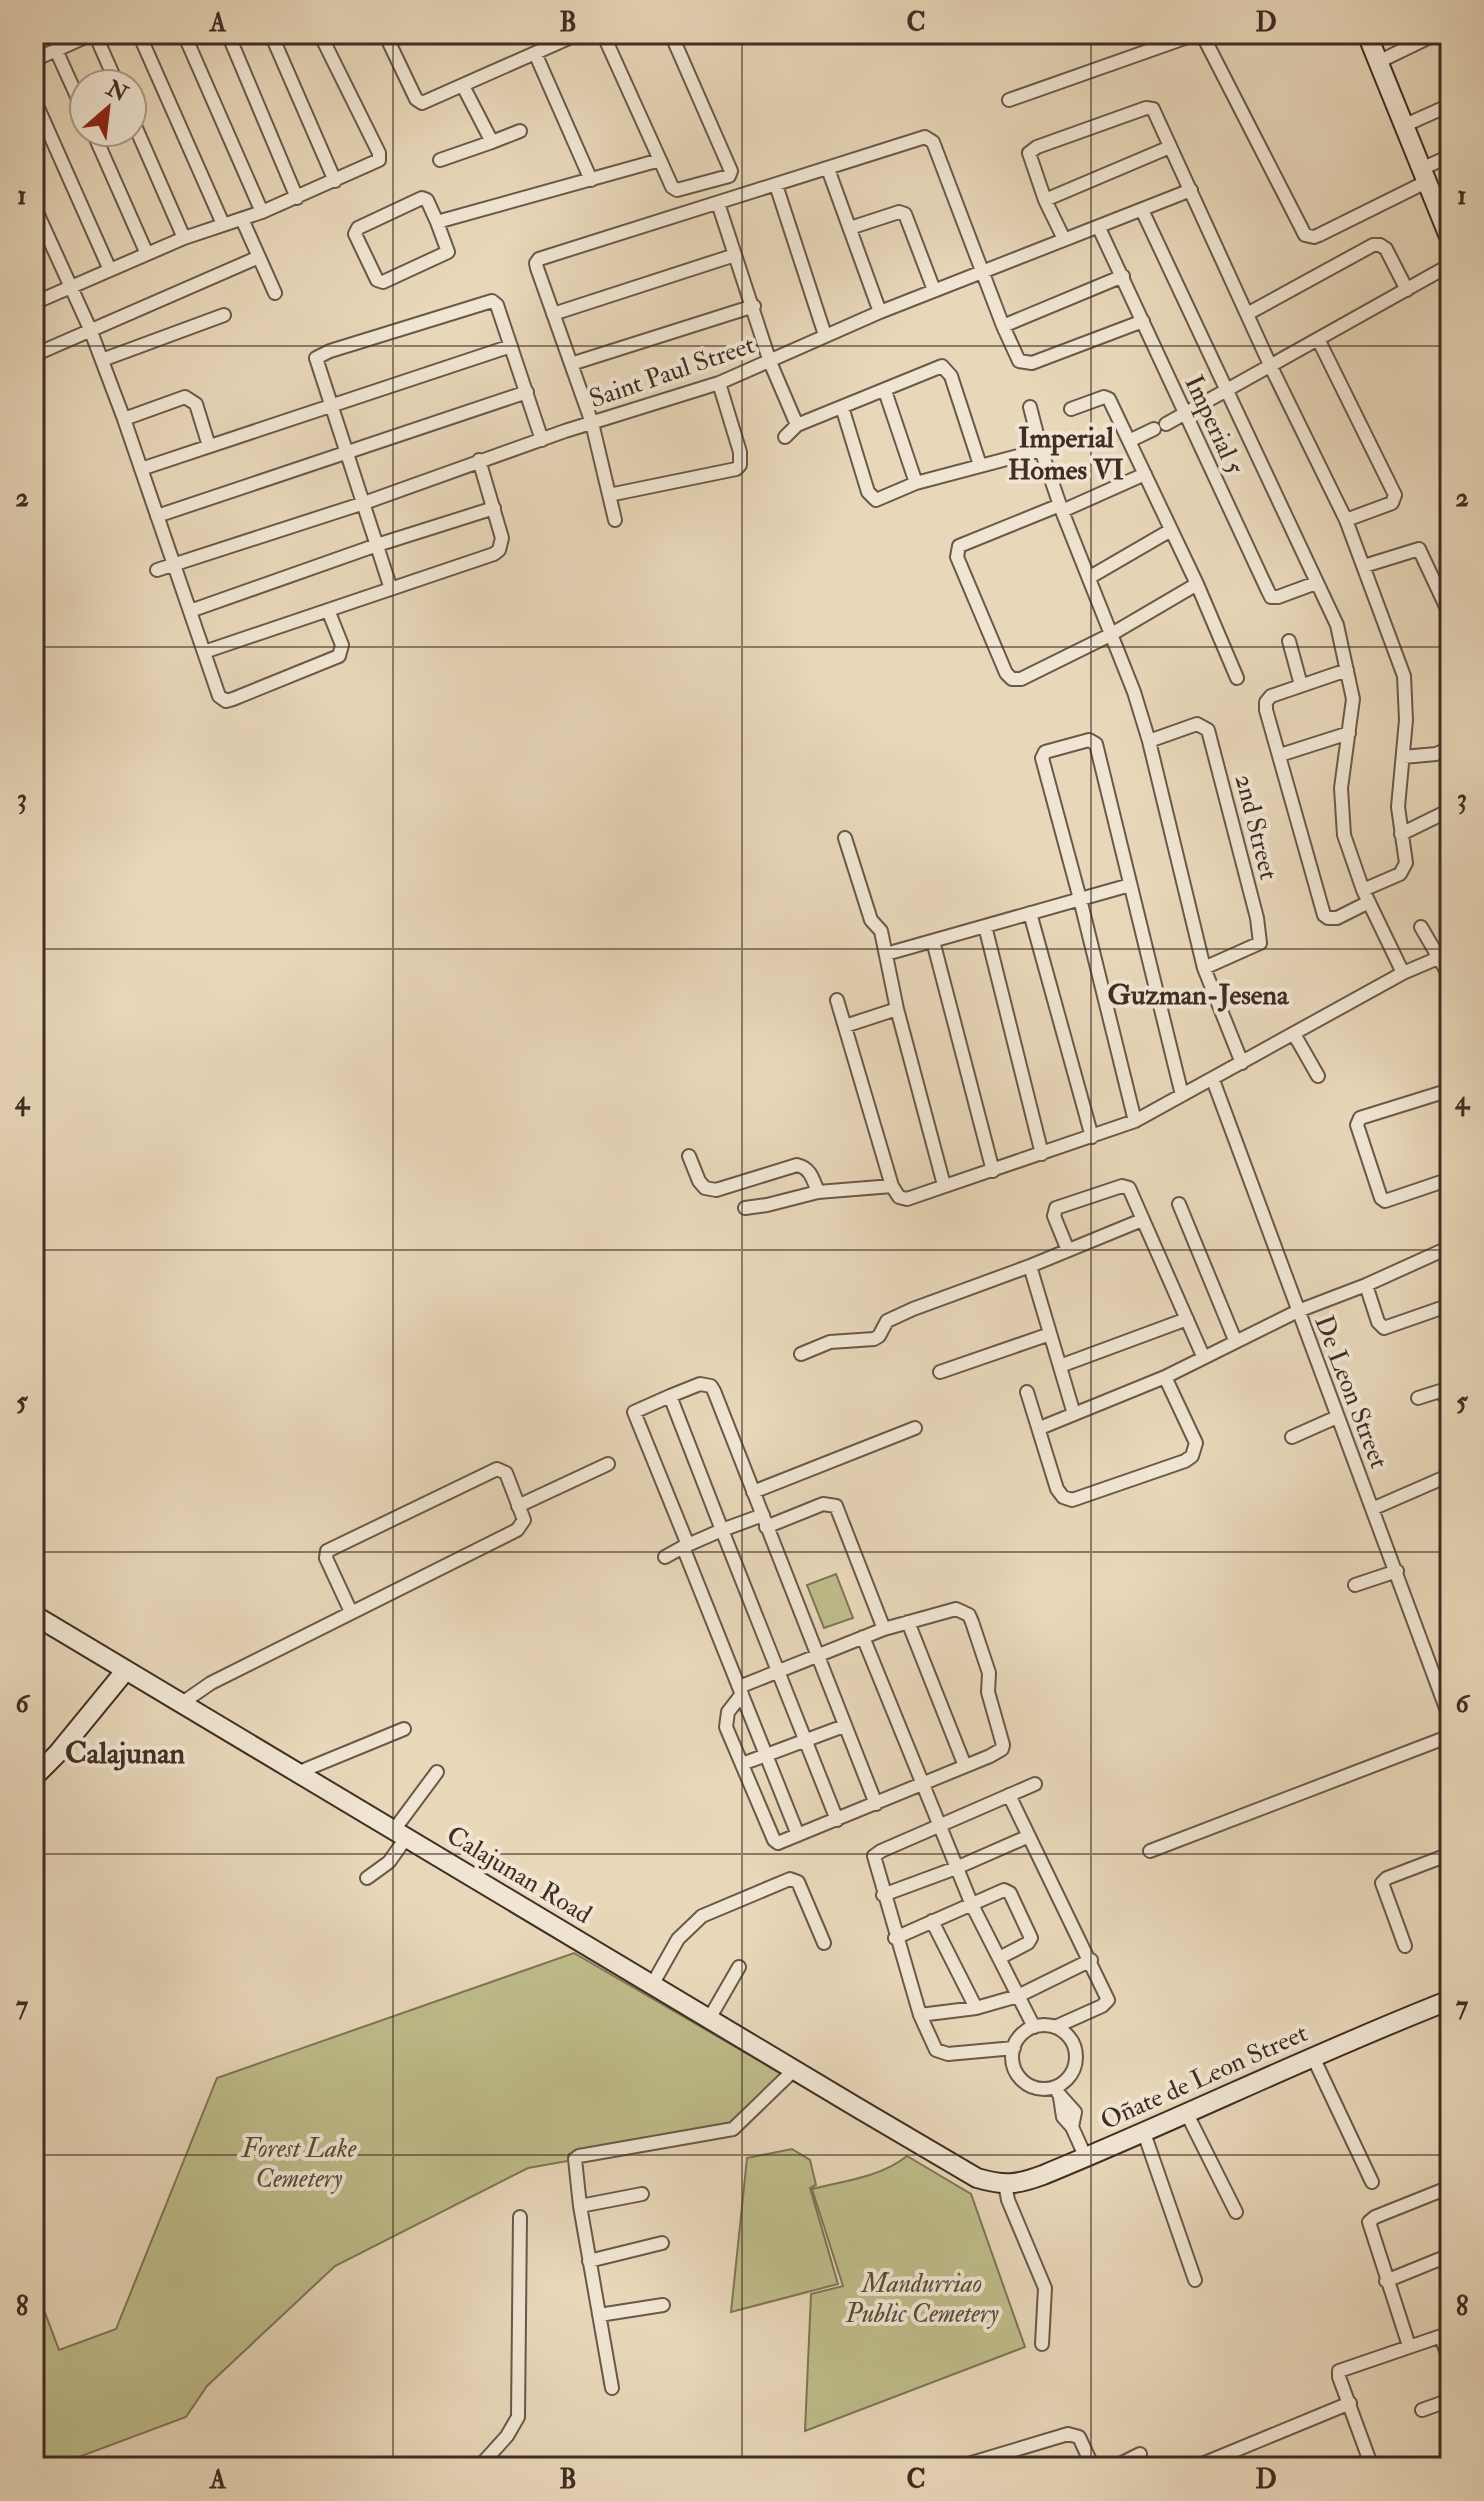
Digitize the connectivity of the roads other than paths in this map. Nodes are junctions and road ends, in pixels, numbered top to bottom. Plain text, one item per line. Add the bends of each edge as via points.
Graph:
1 (94, 34) edge
2 (139, 34) edge
3 (184, 34) edge
4 (228, 34) edge
5 (271, 34) edge
6 (320, 34) edge
7 (385, 34) edge
8 (578, 34) edge
9 (603, 34) edge
10 (671, 34) edge
11 (1196, 34) edge
12 (1202, 34) edge
13 (1367, 34) edge
14 (1436, 34) edge
15 (56, 50) junction
16 (535, 53) junction
17 (34, 60) edge
18 (1378, 62) junction
19 (110, 68) edge
20 (68, 77) edge
21 (463, 86) junction
22 (34, 99) edge
23 (1009, 100) dead end
24 (1450, 105) edge
25 (1403, 126) junction
26 (520, 131) dead end
27 (492, 142) junction
28 (1170, 147) junction
29 (100, 148) edge
30 (145, 148) edge
31 (1450, 156) edge
32 (440, 160) dead end
33 (660, 160) junction
34 (828, 169) junction
35 (1424, 176) junction
36 (591, 180) junction
37 (335, 181) junction
38 (776, 185) junction
39 (1191, 190) junction
40 (297, 198) junction
41 (1045, 200) junction
42 (718, 203) junction
43 (34, 206) edge
44 (1142, 210) junction
45 (262, 212) junction
46 (242, 219) junction
47 (437, 222) junction
48 (223, 224) junction
49 (850, 228) junction
50 (1099, 228) junction
51 (184, 238) junction
52 (1450, 238) edge
53 (1064, 239) junction
54 (147, 254) junction
55 (735, 255) junction
56 (259, 257) junction
57 (1450, 265) edge
58 (110, 270) junction
59 (982, 271) junction
60 (1123, 276) junction
61 (69, 288) junction
62 (934, 290) junction
63 (1407, 290) junction
64 (275, 293) dead end
65 (34, 303) edge
66 (754, 306) junction
67 (880, 312) junction
68 (553, 314) junction
69 (1247, 314) junction
70 (224, 315) dead end
71 (1143, 321) junction
72 (1003, 326) junction
73 (90, 329) junction
74 (825, 335) junction
75 (1319, 341) junction
76 (511, 346) junction
77 (34, 355) edge
78 (102, 360) junction
79 (770, 362) junction
80 (571, 364) junction
81 (1271, 367) junction
82 (719, 383) junction
83 (885, 391) junction
84 (1226, 391) junction
85 (527, 392) junction
86 (333, 406) junction
87 (842, 407) junction
88 (1030, 407) dead end
89 (1071, 409) dead end
90 (1184, 415) junction
91 (124, 419) junction
92 (592, 423) junction
93 (797, 425) junction
94 (785, 437) dead end
95 (542, 440) junction
96 (1129, 441) junction
97 (209, 446) junction
98 (1041, 450) junction
99 (346, 453) junction
100 (479, 460) junction
101 (980, 465) junction
102 (141, 469) junction
103 (1145, 474) junction
104 (916, 483) junction
105 (609, 495) junction
106 (364, 503) junction
107 (494, 508) junction
108 (1061, 508) junction
109 (157, 516) junction
110 (615, 520) dead end
111 (1346, 520) junction
112 (1171, 530) junction
113 (377, 545) junction
114 (174, 565) junction
115 (1364, 566) junction
116 (157, 570) dead end
117 (1090, 577) junction
118 (1316, 583) junction
119 (1197, 584) junction
120 (391, 589) junction
121 (328, 610) junction
122 (190, 611) junction
123 (1450, 615) edge
124 (1110, 635) junction
125 (1289, 641) dead end
126 (204, 652) junction
127 (1347, 670) junction
128 (1237, 678) dead end
129 (1301, 685) junction
130 (1349, 733) junction
131 (1149, 741) junction
132 (1450, 748) edge
133 (1280, 755) junction
134 (1403, 757) junction
135 (1450, 810) edge
136 (1401, 834) junction
137 (845, 838) dead end
138 (1130, 885) junction
139 (1363, 890) junction
140 (1080, 899) junction
141 (1369, 902) junction
142 (1030, 913) junction
143 (985, 926) junction
144 (1421, 927) dead end
145 (933, 941) junction
146 (886, 954) junction
147 (1444, 956) edge
148 (1204, 968) junction
149 (1403, 973) junction
150 (1450, 977) edge
151 (837, 1000) dead end
152 (897, 1009) junction
153 (845, 1026) junction
154 (1294, 1034) junction
155 (1242, 1063) junction
156 (1318, 1076) dead end
157 (1213, 1080) junction
158 (1450, 1090) edge
159 (1182, 1095) junction
160 (1135, 1121) junction
161 (1092, 1137) junction
162 (1042, 1154) junction
163 (689, 1156) dead end
164 (993, 1171) junction
165 (1450, 1179) edge
166 (944, 1185) junction
167 (892, 1186) junction
168 (818, 1192) junction
169 (1179, 1204) dead end
170 (745, 1208) dead end
171 (1142, 1220) junction
172 (1067, 1248) junction
173 (1449, 1251) edge
174 (1030, 1266) junction
175 (1366, 1285) junction
176 (1450, 1305) edge
177 (1298, 1311) junction
178 (1187, 1319) junction
179 (1050, 1334) junction
180 (1235, 1340) junction
181 (801, 1354) dead end
182 (1203, 1356) junction
183 (1060, 1366) junction
184 (940, 1372) dead end
185 (1165, 1377) junction
186 (1027, 1392) dead end
187 (670, 1396) junction
188 (1418, 1398) dead end
189 (1450, 1403) edge
190 (1074, 1414) junction
191 (1337, 1417) junction
192 (915, 1428) dead end
193 (1040, 1428) junction
194 (1292, 1437) dead end
195 (608, 1464) dead end
196 (1450, 1475) edge
197 (753, 1492) junction
198 (518, 1506) junction
199 (1372, 1509) junction
200 (765, 1521) junction
201 (722, 1530) junction
202 (686, 1546) junction
203 (665, 1557) dead end
204 (1397, 1571) junction
205 (1355, 1585) dead end
206 (351, 1612) junction
207 (34, 1615) edge
208 (908, 1622) junction
209 (884, 1629) junction
210 (863, 1637) junction
211 (816, 1655) junction
212 (126, 1670) junction
213 (777, 1671) junction
214 (1450, 1677) edge
215 (1436, 1683) junction
216 (741, 1690) junction
217 (182, 1703) junction
218 (1450, 1719) edge
219 (844, 1726) junction
220 (404, 1729) dead end
221 (1450, 1736) edge
222 (804, 1741) junction
223 (767, 1755) junction
224 (742, 1764) junction
225 (965, 1766) junction
226 (437, 1772) dead end
227 (297, 1773) junction
228 (34, 1777) edge
229 (1035, 1784) dead end
230 (921, 1785) junction
231 (1009, 1795) junction
232 (876, 1804) junction
233 (837, 1820) junction
234 (939, 1825) junction
235 (400, 1834) junction
236 (798, 1835) junction
237 (1029, 1836) junction
238 (1150, 1851) dead end
239 (1450, 1854) edge
240 (956, 1868) junction
241 (367, 1878) dead end
242 (883, 1895) junction
243 (972, 1905) junction
244 (932, 1921) junction
245 (895, 1938) junction
246 (824, 1943) dead end
247 (1405, 1946) dead end
248 (999, 1958) junction
249 (1091, 1960) junction
250 (739, 1967) dead end
251 (652, 1985) junction
252 (1018, 1996) junction
253 (1450, 2000) edge
254 (976, 2008) junction
255 (920, 2015) junction
256 (709, 2019) junction
257 (1034, 2027) junction
258 (1055, 2027) junction
259 (1014, 2048) junction
260 (1313, 2057) junction
261 (794, 2070) junction
262 (1058, 2092) junction
263 (1187, 2114) junction
264 (1144, 2133) junction
265 (1086, 2158) junction
266 (977, 2178) joint
267 (1372, 2182) dead end
268 (1005, 2184) junction
269 (1450, 2187) edge
270 (642, 2194) dead end
271 (580, 2206) junction
272 (1236, 2212) dead end
273 (520, 2217) dead end
274 (662, 2243) dead end
275 (1450, 2255) edge
276 (589, 2261) junction
277 (1195, 2280) dead end
278 (1386, 2281) junction
279 (663, 2305) dead end
280 (599, 2315) junction
281 (1446, 2334) edge
282 (1042, 2344) dead end
283 (1409, 2346) junction
284 (1450, 2363) edge
285 (612, 2388) dead end
286 (1450, 2400) edge
287 (1350, 2403) junction
288 (1422, 2410) dead end
289 (1140, 2454) dead end
290 (479, 2467) edge
291 (958, 2467) edge
292 (1093, 2467) edge
293 (1114, 2467) edge
294 (1195, 2467) edge
295 (1372, 2467) edge

1 - 15 street
1 - 19 street
2 - 48 street
3 - 45 street
4 - 40 street
5 - 37 street
6 - 37 street via 380,159
7 - 21 street via 416,99 425,103
8 - 16 street
9 - 33 street
10 - 33 street via 731,172 727,178 677,190
11 - 23 street
12 - 35 street via 1305,235 1319,235
13 - 18 main road
14 - 18 street
15 - 17 street
15 - 20 street
16 - 21 street
16 - 36 street
18 - 25 main road
21 - 27 street
22 - 58 street
24 - 25 street
25 - 35 main road
26 - 27 street
27 - 32 street
28 - 39 street
28 - 41 street
28 - 41 street via 1154,111 1146,108 1037,147 1029,157
29 - 54 street
30 - 51 street
31 - 35 street
33 - 36 street
34 - 38 street
34 - 49 street
34 - 59 street via 922,137 930,139
35 - 52 main road
36 - 47 street
37 - 40 street
38 - 42 street
38 - 74 street
39 - 44 street, Saint Paul Street
39 - 69 street
40 - 45 street
41 - 53 street
42 - 55 street
42 - 68 street via 539,259 537,268
43 - 61 street
44 - 50 street, Saint Paul Street
44 - 84 street
45 - 46 street
46 - 48 street
46 - 56 street
47 - 47 street via 448,252 383,282 377,280 355,234 358,228 422,198
48 - 51 street
49 - 62 street via 905,214
49 - 67 street
50 - 53 street, Saint Paul Street
50 - 60 street, Imperial 5
51 - 54 street
53 - 59 street, Saint Paul Street
54 - 58 street
55 - 66 street
55 - 68 street
56 - 64 street
56 - 73 street
57 - 63 street
58 - 61 street
59 - 62 street, Saint Paul Street
59 - 72 street
60 - 71 street, Imperial 5
60 - 72 street
61 - 65 street
61 - 73 street
62 - 67 street, Saint Paul Street
63 - 69 street via 1386,249 1373,245
63 - 75 street
66 - 79 street
66 - 80 street
67 - 74 street, Saint Paul Street
68 - 80 street
69 - 81 street
70 - 78 street
71 - 72 street via 1028,364 1019,361
71 - 90 street, Imperial 5
73 - 77 street
73 - 78 street
74 - 79 street, Saint Paul Street
75 - 81 street
75 - 111 street via 1395,495 1392,503
76 - 85 street
76 - 86 street
76 - 86 street via 492,301 330,351 315,360
78 - 91 street
79 - 82 street, Saint Paul Street
79 - 93 street
80 - 92 street
81 - 84 street
81 - 111 street
82 - 92 street, Saint Paul Street
82 - 105 street via 740,465
83 - 87 street
83 - 101 street via 936,366 946,368
83 - 104 street
84 - 90 street
84 - 118 street
85 - 95 street
85 - 99 street
86 - 97 street
86 - 99 street
87 - 93 street
87 - 104 street via 869,496 881,500
88 - 98 street
89 - 96 street via 1108,398
90 - 96 street
90 - 118 street, Imperial 5 via 1271,597
91 - 97 street via 185,397 196,404
91 - 102 street
92 - 95 street, Saint Paul Street
92 - 105 street
93 - 94 street
95 - 100 street, Saint Paul Street
96 - 103 street
97 - 102 street
98 - 101 street
98 - 108 street
99 - 106 street
99 - 109 street
100 - 106 street, Saint Paul Street
100 - 107 street
101 - 104 street
102 - 109 street
103 - 108 street
103 - 112 street
105 - 110 street
106 - 113 street
106 - 114 street, Saint Paul Street
107 - 113 street
107 - 120 street via 502,538 494,554
108 - 117 street
108 - 124 street via 959,546 957,557 1012,679
109 - 114 street
111 - 115 street
112 - 117 street
112 - 119 street
113 - 120 street
113 - 122 street
114 - 116 street, Saint Paul Street
114 - 122 street
115 - 123 street via 1419,549
115 - 134 street via 1404,676
117 - 124 street
118 - 127 street via 1337,625
119 - 124 street
119 - 128 street
120 - 121 street
121 - 126 street
121 - 126 street via 342,645 339,656 233,699 219,696
122 - 126 street
124 - 131 street
125 - 129 street
127 - 129 street
127 - 130 street via 1353,699
129 - 133 street via 1266,702
130 - 133 street
130 - 139 street via 1341,788 1344,835
131 - 148 street
131 - 148 street, 2nd Street via 1197,724 1208,730 1257,918 1260,943
132 - 134 street
133 - 141 street via 1324,915 1337,918
134 - 136 street
135 - 136 street
136 - 139 street via 1405,868
137 - 146 street
138 - 140 street
138 - 140 street via 1096,744 1089,740 1045,752 1042,758
138 - 159 street
139 - 141 street
140 - 142 street
140 - 160 street
141 - 149 street
142 - 143 street
142 - 161 street
143 - 145 street
143 - 162 street
144 - 147 street
145 - 146 street
145 - 164 street
146 - 152 street
147 - 149 street
147 - 150 street
148 - 155 street
149 - 154 street
151 - 153 street
152 - 153 street
152 - 166 street
153 - 167 street
154 - 155 street
154 - 156 street
155 - 157 street
157 - 159 street
157 - 177 street, De Leon Street
158 - 165 street via 1360,1118 1357,1125 1385,1201
159 - 160 street
160 - 161 street
161 - 162 street
162 - 164 street
163 - 168 street via 705,1188 716,1190 797,1165 810,1171
164 - 166 street
166 - 167 street via 907,1199
167 - 168 street
168 - 170 street
169 - 180 street
171 - 172 street
171 - 172 street via 1127,1187 1056,1208 1054,1216
171 - 178 street
172 - 174 street
173 - 175 street
174 - 179 street
174 - 181 street via 891,1319 874,1339 830,1342
175 - 176 street via 1384,1328
175 - 177 street
177 - 180 street
177 - 191 street, De Leon Street
178 - 182 street
178 - 183 street
179 - 183 street
179 - 184 street
180 - 182 street
182 - 185 street
183 - 190 street
185 - 190 street
185 - 193 street via 1196,1443 1185,1461 1072,1500 1057,1489
186 - 193 street
187 - 197 street via 700,1384 711,1386
187 - 201 street
187 - 202 street via 634,1412
188 - 189 street via 1440,1391
190 - 193 street
191 - 194 street
191 - 199 street, De Leon Street
192 - 197 street
195 - 198 street
196 - 199 street
197 - 200 street
198 - 206 street via 524,1520 517,1530
198 - 206 street via 506,1473 497,1469 327,1551
199 - 204 street, De Leon Street
200 - 201 street
200 - 209 street via 823,1504 836,1506
200 - 211 street
201 - 202 street
201 - 213 street
202 - 203 street
202 - 216 street
204 - 205 street
204 - 215 street, De Leon Street
206 - 217 street
207 - 212 main road, Calajunan Road
208 - 209 street
208 - 225 street
208 - 225 street via 956,1609 972,1622 989,1673 988,1692 1003,1745 997,1753
209 - 210 street
210 - 211 street
210 - 230 street
211 - 213 street
211 - 219 street
212 - 217 main road, Calajunan Road
212 - 228 main road
213 - 216 street
213 - 222 street
214 - 215 street
215 - 218 street, De Leon Street
216 - 223 street
216 - 224 street via 725,1721
217 - 227 main road, Calajunan Road
219 - 222 street
219 - 232 street
220 - 227 street
221 - 238 street
222 - 223 street
222 - 233 street
223 - 224 street
223 - 236 street
224 - 236 street via 774,1840
225 - 230 street
226 - 235 street
227 - 235 main road, Calajunan Road
229 - 231 street
230 - 232 street
230 - 234 street
231 - 234 street
231 - 237 street
232 - 233 street
233 - 236 street
234 - 240 street
234 - 242 street via 876,1854
235 - 241 street via 383,1869
235 - 251 main road, Calajunan Road
237 - 240 street
237 - 249 street
239 - 247 street via 1382,1883
240 - 242 street
240 - 243 street
242 - 245 street
243 - 244 street
243 - 248 street
243 - 248 street via 1004,1890 1010,1893 1031,1938
244 - 245 street
244 - 254 street
245 - 255 street
246 - 251 street via 798,1882 790,1879 702,1916 678,1939
248 - 252 street
249 - 252 street
249 - 258 street via 1108,2000
250 - 256 street
251 - 256 main road, Calajunan Road
252 - 254 street
252 - 257 street
253 - 260 main road, Oñate de Leon Street
254 - 255 street
255 - 259 street via 941,2053
256 - 261 main road, Calajunan Road
257 - 258 street
257 - 259 street
258 - 262 street via 1065,2032 1076,2052 1076,2063
259 - 262 street via 1014,2067 1026,2082
260 - 263 main road, Oñate de Leon Street
260 - 267 street
261 - 266 main road, Calajunan Road
261 - 271 street via 733,2129 577,2157
262 - 265 street via 1075,2112 1072,2127
263 - 264 main road, Oñate de Leon Street
263 - 272 street
264 - 265 main road, Oñate de Leon Street
264 - 277 street
265 - 268 main road, Oñate de Leon Street
266 - 268 main road, Oñate de Leon Street
268 - 282 street via 1045,2288
269 - 278 street via 1369,2222
270 - 271 street
271 - 276 street
273 - 290 street via 518,2417
274 - 276 street
275 - 278 street
276 - 280 street
278 - 283 street
279 - 280 street
280 - 285 street
281 - 283 street
281 - 284 street
283 - 287 street via 1339,2371
286 - 288 street
287 - 294 street
287 - 295 street
289 - 293 street
291 - 292 street via 1068,2434 1079,2437

